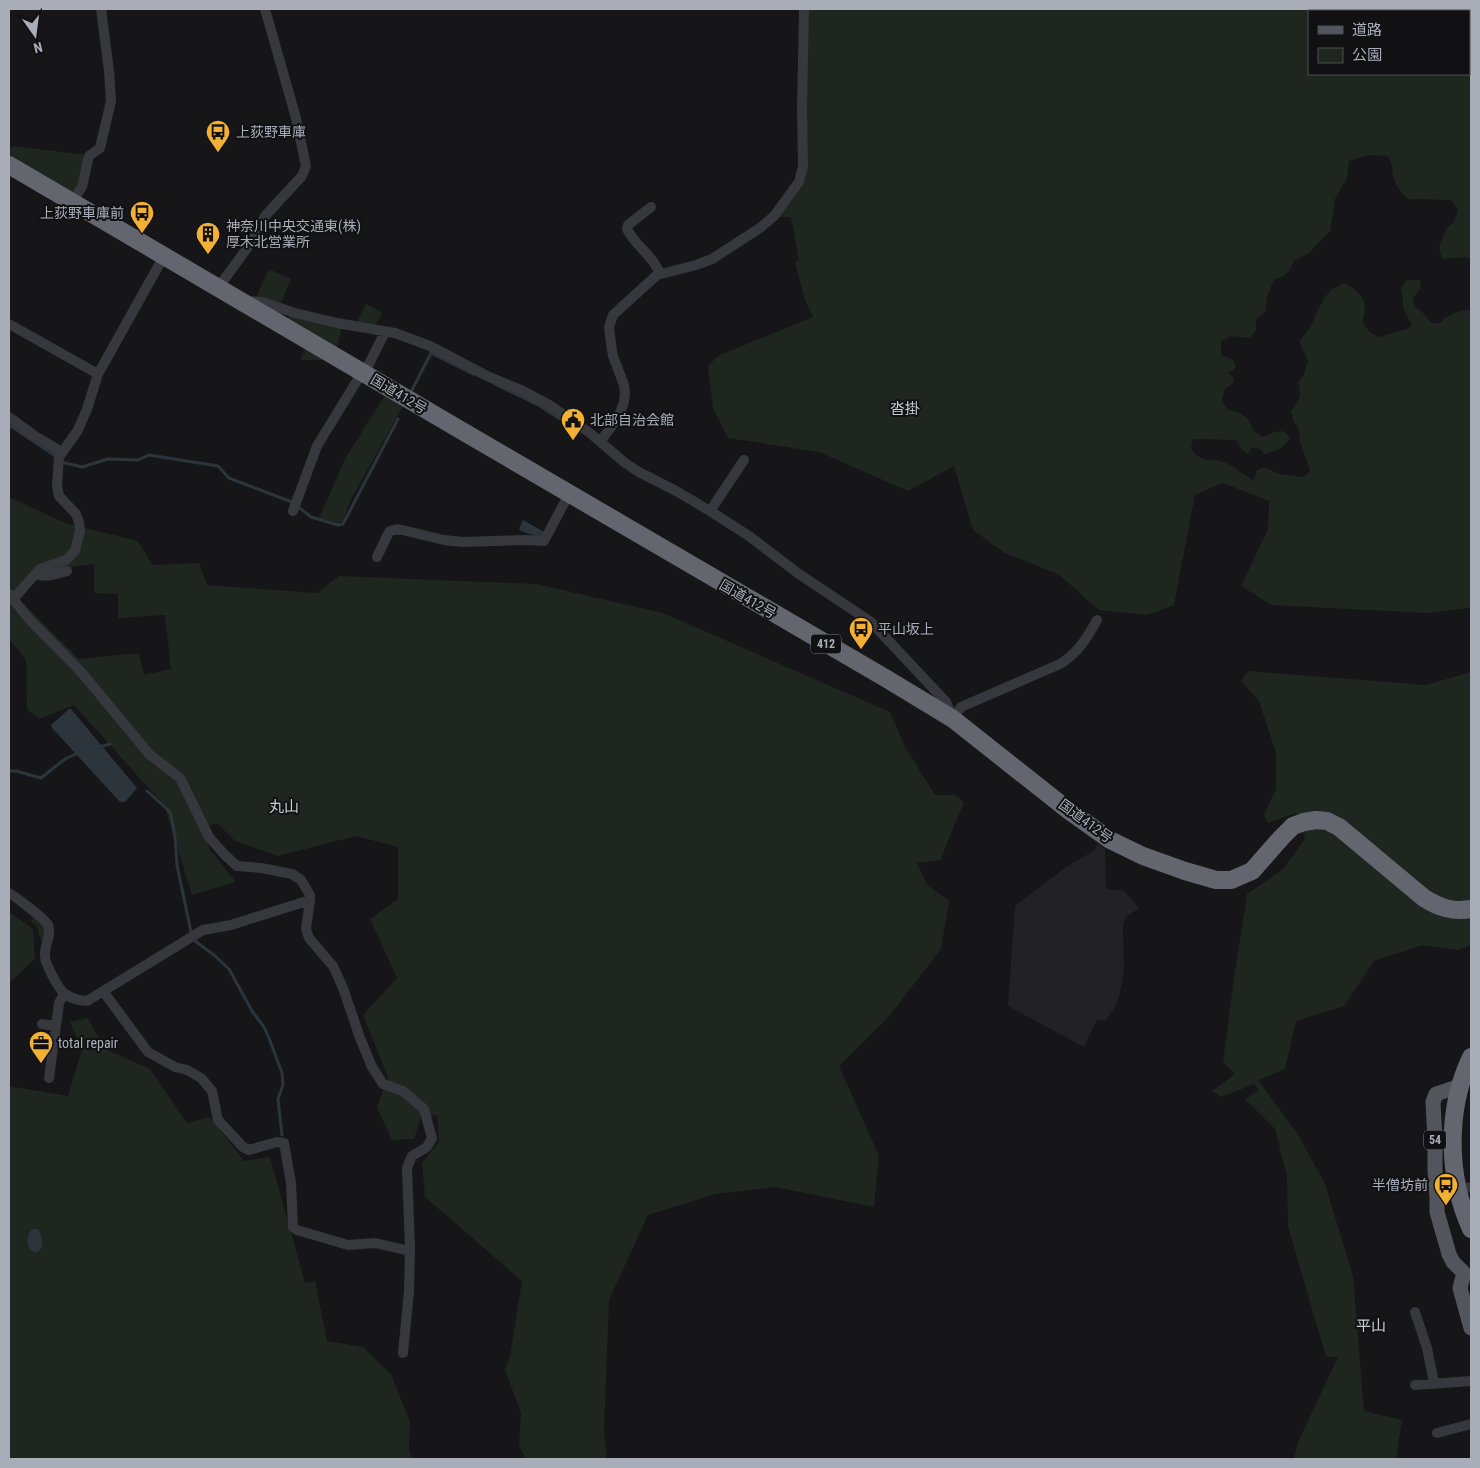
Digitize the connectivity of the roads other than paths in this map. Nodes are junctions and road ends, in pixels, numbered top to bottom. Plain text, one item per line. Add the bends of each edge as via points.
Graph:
1 (101, 9) edge
2 (265, 9) edge
3 (804, 9) edge
4 (9, 165) edge
5 (72, 202) junction
6 (651, 207) dead end
7 (164, 256) junction
8 (660, 274) junction
9 (218, 288) junction
10 (239, 300) junction
11 (9, 324) edge
12 (386, 332) junction
13 (98, 374) junction
14 (364, 374) junction
15 (9, 417) edge
16 (599, 440) junction
17 (62, 452) junction
18 (744, 460) dead end
19 (569, 494) junction
20 (295, 508) dead end
21 (710, 510) junction
22 (377, 557) dead end
23 (67, 571) dead end
24 (36, 574) junction
25 (11, 596) edge
26 (1097, 620) dead end
27 (953, 719) junction
28 (9, 893) edge
29 (310, 900) junction
30 (1471, 909) edge
31 (103, 991) junction
32 (64, 994) junction
33 (42, 1024) dead end
34 (56, 1026) junction
35 (1471, 1057) edge
36 (49, 1078) dead end
37 (1460, 1086) junction
38 (1465, 1188) edge
39 (1471, 1229) edge
40 (410, 1251) junction
41 (1468, 1271) edge
42 (1415, 1312) dead end
43 (1471, 1328) edge
44 (403, 1353) dead end
45 (1471, 1381) edge
46 (1434, 1383) junction
47 (1415, 1385) dead end
48 (1471, 1424) edge
49 (1437, 1432) dead end

1 - 5 street via 111,101 100,148 89,156 82,187
2 - 9 street via 306,166 302,176 265,216 253,240
3 - 8 street via 803,166 799,182 769,221 741,242 712,259
4 - 5 highway, 国道412号 / 412
5 - 7 highway, 国道412号 / 412
6 - 8 street via 627,229
7 - 9 highway, 国道412号 / 412
7 - 13 street
8 - 16 street via 612,317 609,330 613,356 625,394 623,409
9 - 10 highway, 国道412号 / 412
10 - 12 street via 262,302 316,318
10 - 14 highway, 国道412号 / 412
11 - 13 street
12 - 14 street
12 - 16 street via 430,346 526,392 563,413
13 - 17 street via 88,409
14 - 19 highway, 国道412号 / 412
14 - 20 street via 317,446
15 - 17 street
16 - 21 street via 637,471
17 - 24 street via 58,490 62,501 77,517 80,531 73,555 63,562 40,569
18 - 21 street
19 - 22 street via 544,541 462,542 398,529 390,531
19 - 27 highway, 国道412号 / 412
21 - 27 street via 871,622 946,702
23 - 24 street via 45,576
24 - 25 street
25 - 29 street via 82,673 150,755 180,778 209,837 224,854 237,866 292,874 301,880
26 - 27 street via 1072,656 961,707
27 - 30 highway, 国道412号 / 412 via 1068,810 1110,840 1143,856 1216,880 1231,880 1252,871 1293,826 1316,820 1327,821 1340,827 1436,906 1449,910
28 - 32 street via 47,923 50,932 45,956
29 - 31 street via 238,924 202,930
29 - 40 street via 306,929 309,938 334,966 372,1066 383,1084 403,1091 424,1109 432,1138 427,1147 412,1156 407,1168
31 - 32 street via 87,1001 78,1001
31 - 40 street via 148,1052 201,1078 212,1091 218,1120 242,1147 248,1150 284,1143 294,1227 297,1230 348,1245 376,1243
32 - 34 street via 59,1003
33 - 34 street
34 - 36 street
35 - 37 highway
37 - 38 highway via 1453,1130 1454,1162
37 - 41 main road, 54 via 1436,1094 1433,1102 1435,1170 1437,1212 1449,1254 1453,1262
38 - 39 highway
40 - 44 street
41 - 43 main road, 54 via 1460,1288
42 - 46 street
45 - 46 street
46 - 47 street
48 - 49 street via 1449,1425

